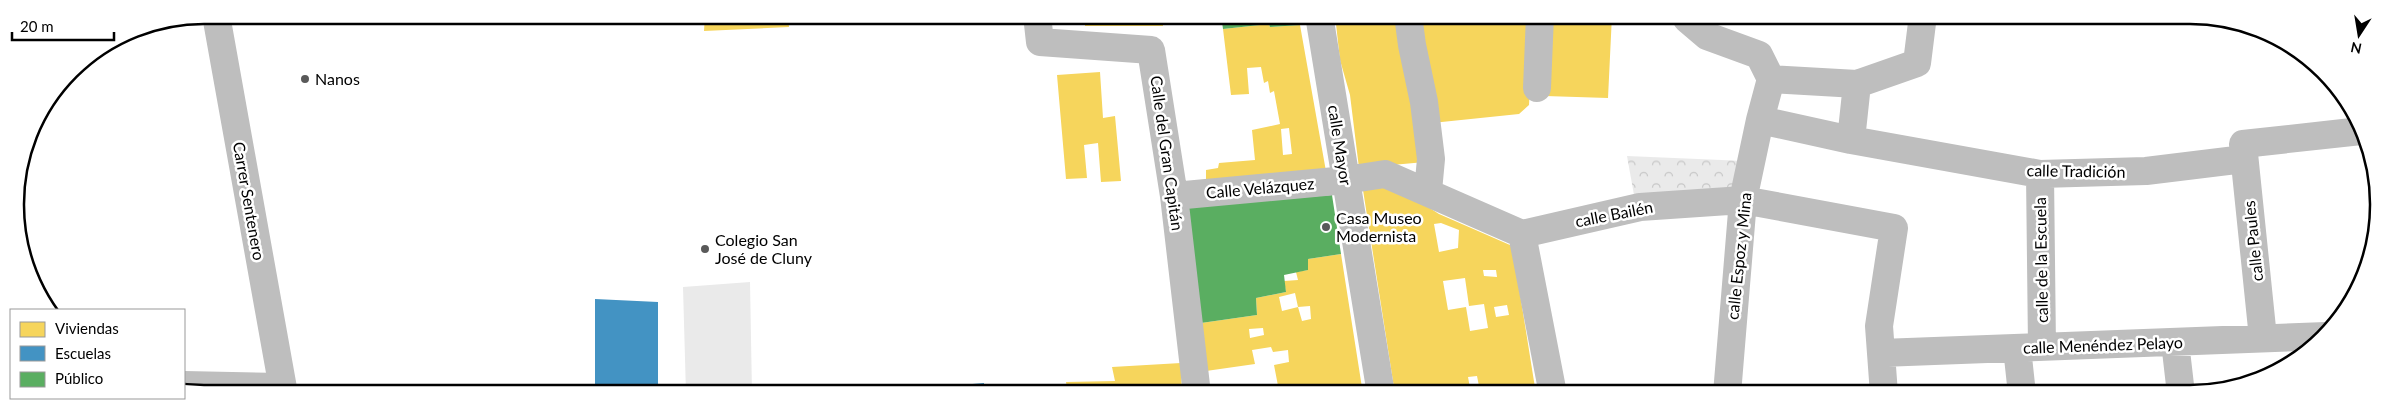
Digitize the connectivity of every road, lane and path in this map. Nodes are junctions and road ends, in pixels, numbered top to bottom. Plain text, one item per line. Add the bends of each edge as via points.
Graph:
1 (218, 24) edge
2 (1038, 24) edge
3 (1320, 24) edge
4 (1409, 24) edge
5 (1540, 24) edge
6 (1693, 24) edge
7 (1922, 24) edge
8 (1771, 79) junction
9 (1857, 84) junction
10 (1537, 88) dead end
11 (1760, 120) junction
12 (2355, 132) edge
13 (1851, 140) junction
14 (2243, 152) junction
15 (2040, 174) junction
16 (1346, 180) junction
17 (1428, 191) junction
18 (1174, 196) junction
19 (1743, 200) junction
20 (1522, 234) junction
21 (2313, 336) edge
22 (2263, 338) junction
23 (2175, 342) junction
24 (2030, 348) junction
25 (1881, 353) junction
26 (282, 385) edge
27 (1197, 385) edge
28 (1380, 385) edge
29 (1551, 385) edge
30 (1727, 385) edge
31 (1883, 385) edge
32 (2024, 385) edge
33 (2180, 385) edge

1 - 26 street, Carrer Sentenero
2 - 18 street, Calle del Gran Capitán via 1040,42 1151,50
3 - 16 street, calle Mayor
4 - 17 street via 1431,159
5 - 10 street
6 - 8 street via 1706,36 1759,55
7 - 9 street via 1917,63
8 - 9 street
8 - 11 street, calle Espoz y Mina
9 - 13 street
11 - 13 street, calle Tradición
11 - 19 street, calle Espoz y Mina
12 - 14 street, calle Tradición
13 - 15 street, calle Tradición
14 - 15 street, calle Tradición via 2146,171
14 - 22 street, calle Paules
15 - 24 street, calle de la Escuela
16 - 17 street via 1385,174
16 - 18 street, Calle Velázquez
16 - 28 street, calle Mayor
17 - 20 street
18 - 27 street, Calle del Gran Capitán
19 - 20 street, calle Bailén via 1640,207
19 - 25 street, calle Bailén via 1894,228 1880,326
19 - 30 street, calle Espoz y Mina
20 - 29 street
21 - 22 street, calle Menéndez Pelayo
22 - 23 street, calle Menéndez Pelayo
23 - 24 street, calle Menéndez Pelayo
23 - 33 street
24 - 25 street, calle Menéndez Pelayo
24 - 32 street, calle de la Escuela
25 - 31 street

